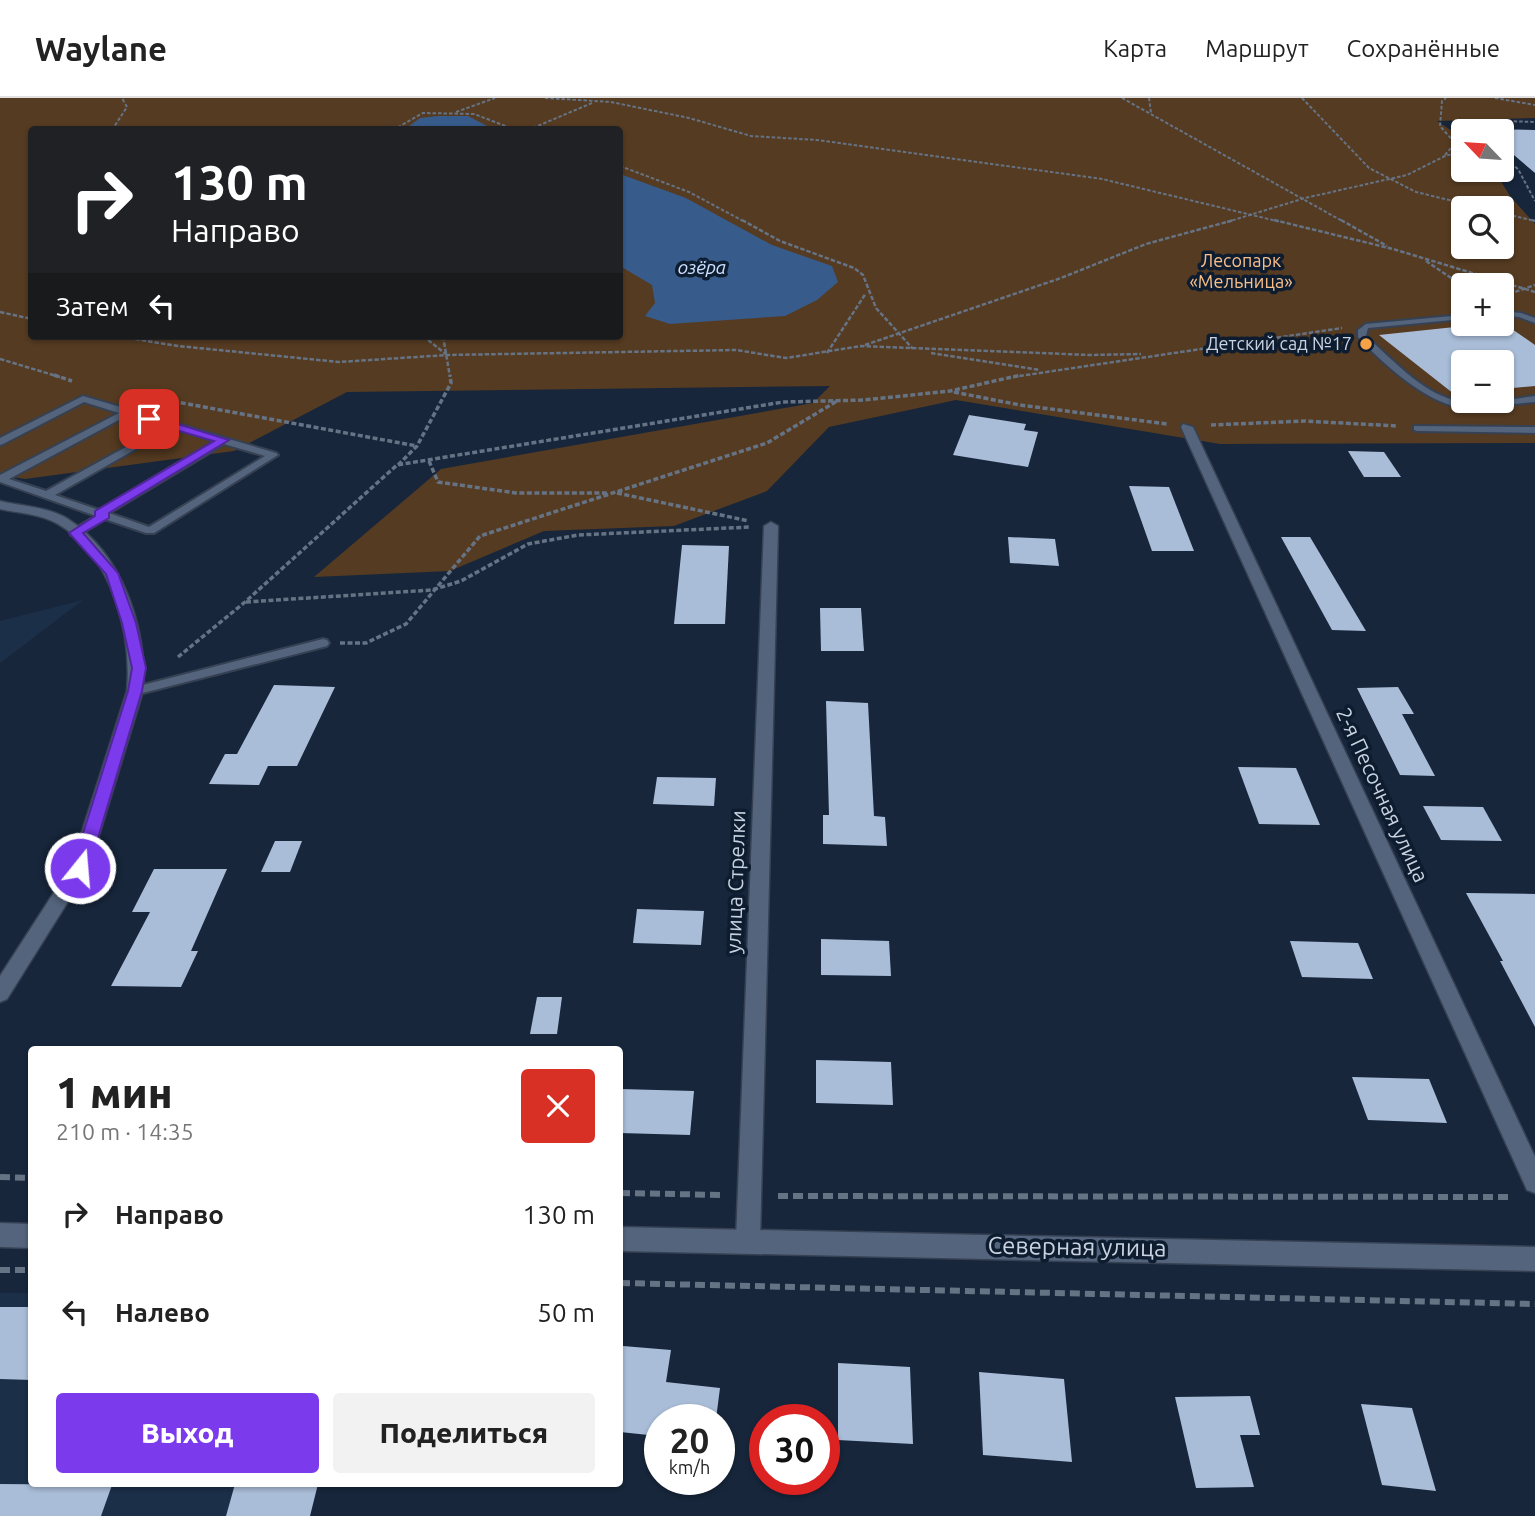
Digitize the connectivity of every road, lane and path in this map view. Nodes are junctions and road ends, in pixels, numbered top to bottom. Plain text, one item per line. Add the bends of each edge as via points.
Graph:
1 (122, 98) edge
2 (495, 98) edge
3 (545, 98) edge
4 (1122, 98) edge
5 (1149, 98) edge
6 (1302, 98) edge
7 (1446, 98) edge
8 (1495, 98) edge
9 (595, 100) edge
10 (1535, 105) edge
11 (452, 114) junction
12 (1152, 114) junction
13 (1514, 121) edge
14 (1535, 122) edge
15 (114, 126) edge
16 (400, 126) edge
17 (506, 126) edge
18 (537, 126) edge
19 (1451, 154) edge
20 (1445, 156) junction
21 (1514, 166) edge
22 (623, 167) edge
23 (1389, 178) junction
24 (1305, 198) junction
25 (1451, 200) edge
26 (1535, 201) edge
27 (1254, 215) junction
28 (1514, 216) edge
29 (1535, 222) edge
30 (1393, 250) junction
31 (1423, 259) junction
32 (1451, 278) edge
33 (1535, 285) edge
34 (1525, 289) junction
35 (866, 292) junction
36 (1514, 292) edge
37 (1535, 292) edge
38 (0, 312) edge
39 (1514, 314) edge
40 (28, 318) edge
41 (1451, 318) edge
42 (1535, 321) edge
43 (1351, 325) dead end
44 (897, 332) junction
45 (141, 340) edge
46 (428, 340) edge
47 (444, 340) edge
48 (861, 346) junction
49 (914, 350) junction
50 (827, 353) junction
51 (1156, 353) junction
52 (447, 355) junction
53 (0, 359) edge
54 (1042, 371) junction
55 (78, 383) dead end
56 (950, 391) junction
57 (159, 399) dead end
58 (1535, 399) edge
59 (838, 401) junction
60 (127, 412) junction
61 (172, 425) junction
62 (1187, 427) junction
63 (1417, 428) joint
64 (1535, 430) edge
65 (223, 440) junction
66 (0, 442) edge
67 (417, 446) junction
68 (429, 460) junction
69 (397, 465) junction
70 (0, 479) edge
71 (615, 493) junction
72 (47, 495) junction
73 (0, 505) edge
74 (102, 515) junction
75 (771, 526) junction
76 (75, 533) junction
77 (432, 590) junction
78 (245, 602) junction
79 (323, 643) joint
80 (175, 659) dead end
81 (135, 691) junction
82 (5, 978) edge
83 (0, 993) edge
84 (0, 1177) edge
85 (28, 1178) edge
86 (1535, 1182) edge
87 (623, 1193) edge
88 (749, 1196) junction
89 (1521, 1197) dead end
90 (0, 1236) edge
91 (28, 1236) edge
92 (623, 1239) edge
93 (748, 1240) junction
94 (1535, 1259) edge
95 (0, 1270) edge
96 (28, 1270) edge
97 (623, 1283) edge
98 (1535, 1304) edge

1 - 15 path via 127,107
2 - 11 path
3 - 9 path
4 - 12 path
5 - 12 path
6 - 23 path via 1369,168
7 - 20 path via 1440,127 1455,143
8 - 10 path
9 - 18 path
9 - 27 path via 689,118 751,136 817,140 1102,179
11 - 16 path via 423,113
11 - 17 path via 474,114
12 - 24 path
13 - 14 path
19 - 20 path
20 - 23 path
21 - 26 path
22 - 35 path via 689,192 780,241 854,268 863,275
23 - 24 path
23 - 25 path via 1416,192
24 - 27 path
24 - 30 path
27 - 30 path
27 - 44 path via 1146,244
28 - 29 path
30 - 31 path
31 - 32 path
31 - 34 path
33 - 34 path
34 - 36 path
34 - 37 path
35 - 44 path via 878,316
35 - 50 path
38 - 40 path
39 - 42 lane
41 - 58 lane via 1366,326 1362,337 1401,371 1448,401
43 - 51 path via 1245,344
44 - 48 path
44 - 49 path
45 - 52 path via 339,362
46 - 52 path
47 - 52 path
48 - 49 path
48 - 50 path
49 - 51 path
49 - 54 path
50 - 52 path via 786,358 736,350
51 - 54 path
52 - 67 path via 451,383
53 - 55 path
54 - 56 path
56 - 59 path
56 - 62 path
57 - 67 path
59 - 68 path via 783,402
59 - 71 path via 767,443
60 - 61 lane
60 - 66 lane via 83,399
60 - 70 lane
61 - 65 lane
61 - 72 lane
62 - 63 path via 1266,421
62 - 86 street, 2-я Песочная улица
63 - 64 lane
65 - 74 lane
65 - 74 lane via 273,455 150,531
67 - 69 path
68 - 69 path
68 - 71 path via 438,482 516,493
69 - 78 path
70 - 72 lane
71 - 75 path
71 - 77 path via 480,536
72 - 74 lane
73 - 76 street via 62,520
74 - 76 lane
75 - 77 path via 578,534 528,544 461,581
75 - 88 street, улица Стрелки
76 - 81 street via 112,573 139,668
77 - 78 path
77 - 79 path via 406,624 366,643
78 - 80 path
79 - 81 lane
81 - 82 street via 80,868
82 - 83 street
84 - 85 path
87 - 88 path
88 - 89 path
88 - 93 street, улица Стрелки
90 - 91 street
92 - 93 street, Северная улица
93 - 94 street, Северная улица
95 - 96 path
97 - 98 path

